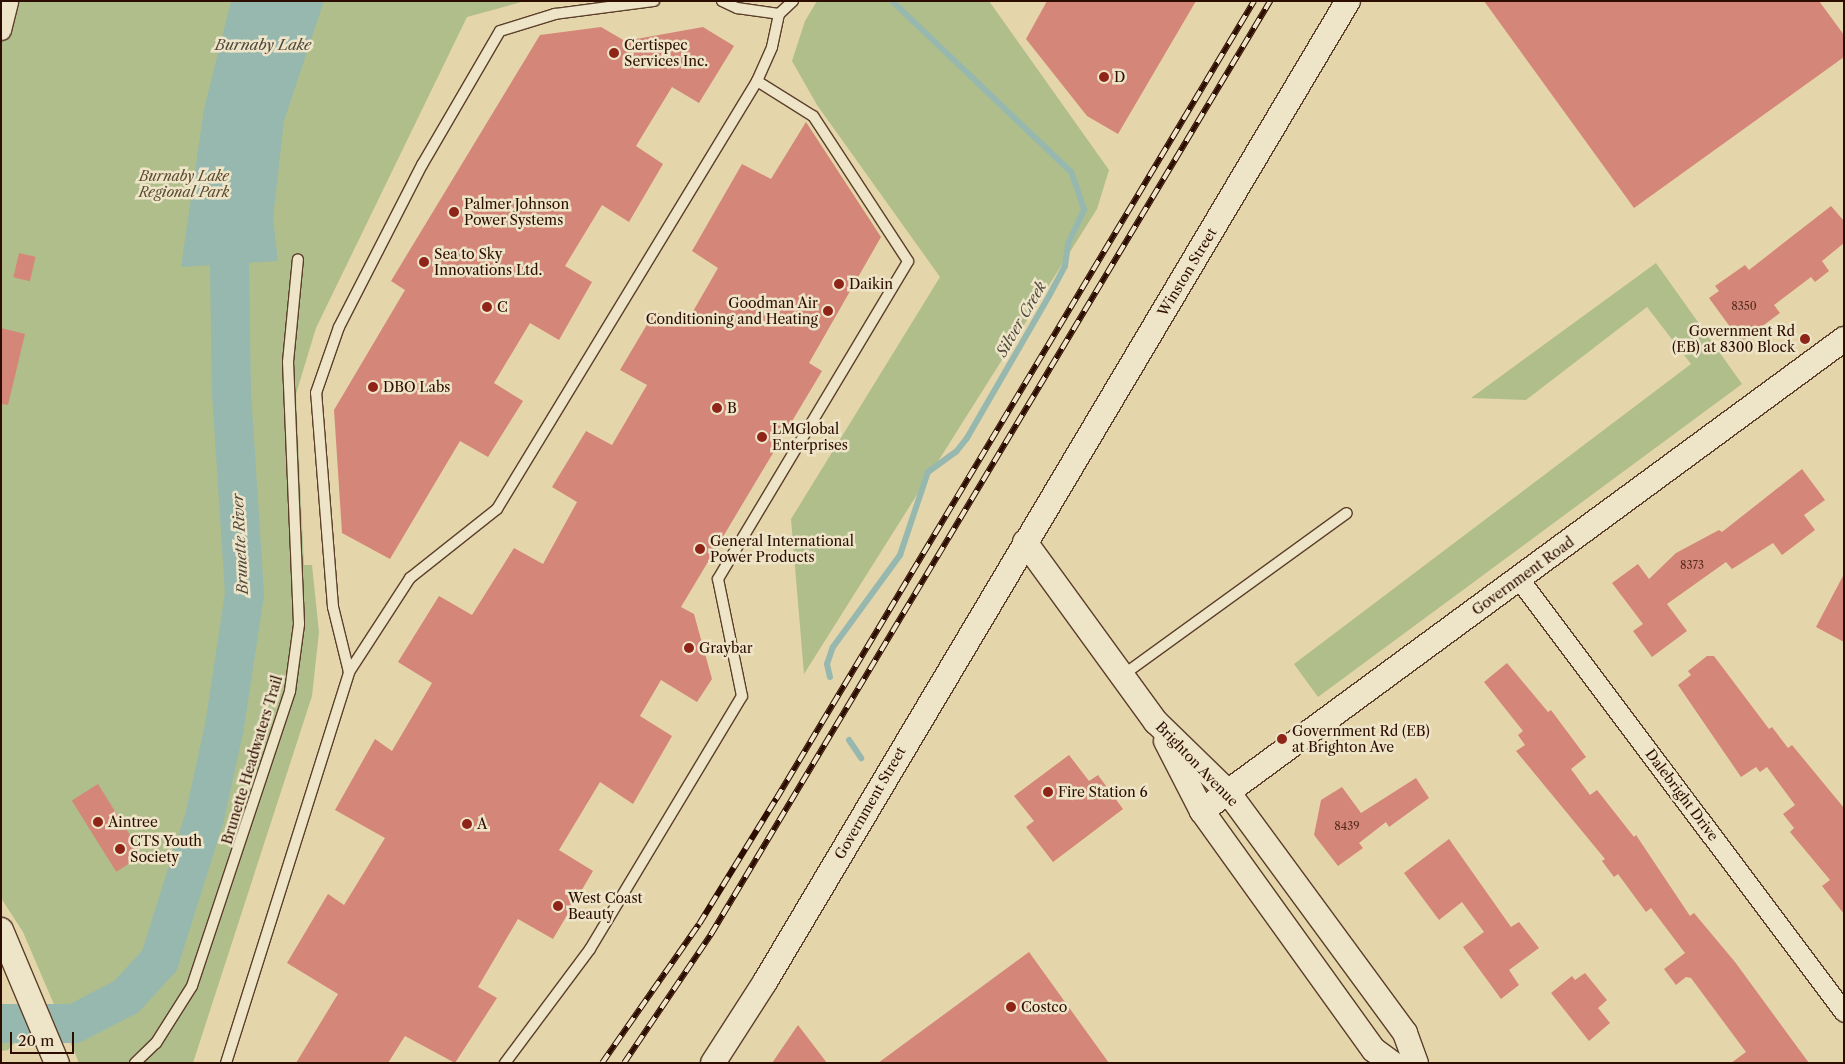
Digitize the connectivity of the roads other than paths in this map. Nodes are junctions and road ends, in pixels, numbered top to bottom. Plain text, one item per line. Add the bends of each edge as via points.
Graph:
1 (8, 1) edge
2 (654, 1) edge
3 (722, 1) edge
4 (793, 1) edge
5 (1348, 1) edge
6 (779, 14) junction
7 (1, 30) edge
8 (757, 81) junction
9 (298, 259) dead end
10 (1844, 339) edge
11 (1347, 513) dead end
12 (1025, 542) junction
13 (1519, 579) junction
14 (348, 672) junction
15 (1123, 676) junction
16 (1156, 722) junction
17 (1228, 792) junction
18 (1202, 811) junction
19 (1, 930) edge
20 (1844, 1012) edge
21 (53, 1062) edge
22 (135, 1063) edge
23 (226, 1063) edge
24 (505, 1063) edge
25 (713, 1063) edge
26 (1392, 1063) edge
27 (1404, 1063) edge
28 (1416, 1063) edge

1 - 7 street
2 - 14 lane via 555,14 500,31 422,165 339,327 316,393 333,607
3 - 6 lane via 737,8
4 - 6 lane
5 - 12 street, Winston Street
6 - 8 lane via 772,46
8 - 14 lane via 497,509 410,578
8 - 24 lane via 813,116 908,261 718,579 742,696 590,949
9 - 22 lane, Brunette Headwaters Trail via 288,362 299,624 290,691 192,986 156,1043
10 - 13 street, Government Road
11 - 15 lane
12 - 15 street, Brighton Avenue
12 - 25 street, Government Street via 765,982
13 - 17 street, Government Road
13 - 20 street, Dalebright Drive
14 - 23 lane
15 - 16 street, Brighton Avenue
16 - 17 street, Brighton Avenue
16 - 18 street
17 - 18 street, Government Road
17 - 28 street, Brighton Avenue via 1405,1033
18 - 26 street via 1374,1050
18 - 27 street via 1224,824 1241,845
19 - 21 street via 46,1037

